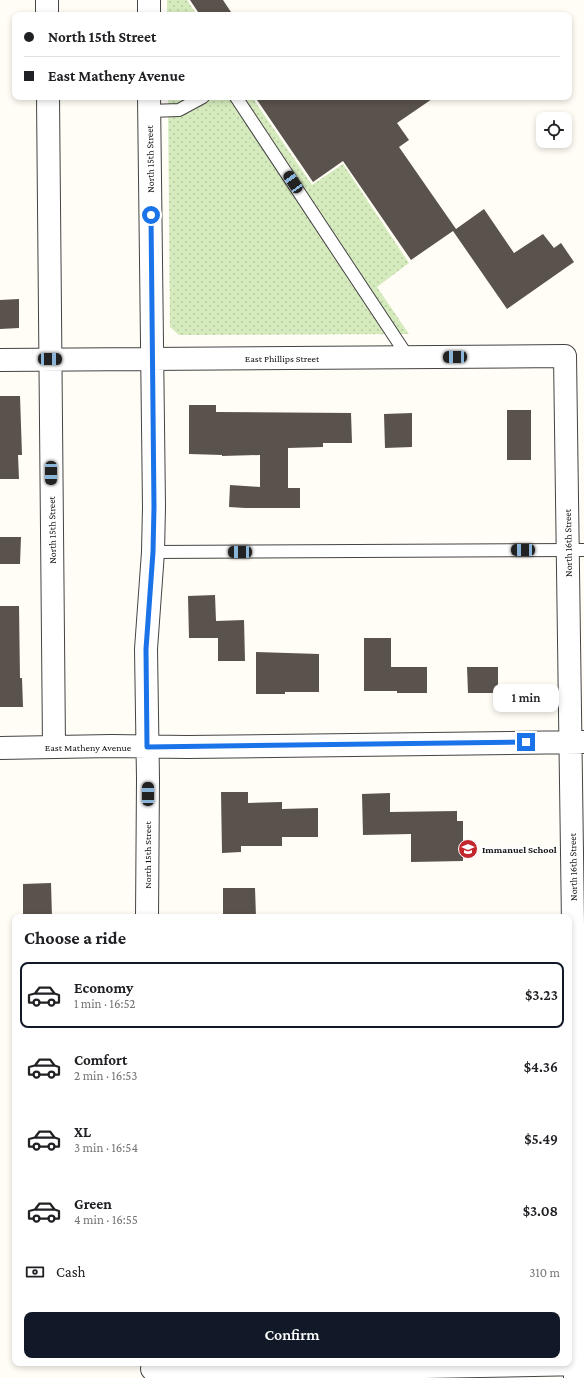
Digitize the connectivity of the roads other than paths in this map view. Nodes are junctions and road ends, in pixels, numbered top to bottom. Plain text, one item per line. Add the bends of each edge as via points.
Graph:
1 (47, 0) edge
2 (149, 0) edge
3 (47, 12) edge
4 (149, 12) edge
5 (48, 100) edge
6 (198, 100) edge
7 (238, 100) edge
8 (149, 104) edge
9 (565, 356) joint
10 (408, 357) junction
11 (50, 359) junction
12 (153, 359) junction
13 (0, 360) edge
14 (576, 550) edge
15 (153, 552) junction
16 (578, 742) edge
17 (54, 747) junction
18 (147, 747) junction
19 (0, 748) edge
20 (147, 914) edge
21 (575, 924) edge
22 (576, 1106) edge
23 (371, 1366) edge
24 (578, 1368) edge
25 (152, 1370) edge

1 - 3 street
2 - 4 street
5 - 11 street, North 15th Street
6 - 8 lane via 180,110
7 - 10 lane
8 - 12 street, North 15th Street
9 - 10 street, East Phillips Street
9 - 14 street, North 16th Street
10 - 12 street, East Phillips Street
11 - 12 street, East Phillips Street
11 - 13 street, East Phillips Street
11 - 17 street, North 15th Street
12 - 15 street, North 15th Street
14 - 15 lane
14 - 16 street, North 16th Street via 569,692
15 - 18 street, North 15th Street via 146,649
16 - 18 street, East Matheny Avenue
16 - 21 street, North 16th Street
17 - 18 street, East Matheny Avenue
17 - 19 street, East Matheny Avenue
18 - 20 street, North 15th Street
21 - 22 street, North 16th Street
22 - 24 street, North 16th Street
23 - 24 street
23 - 25 street

